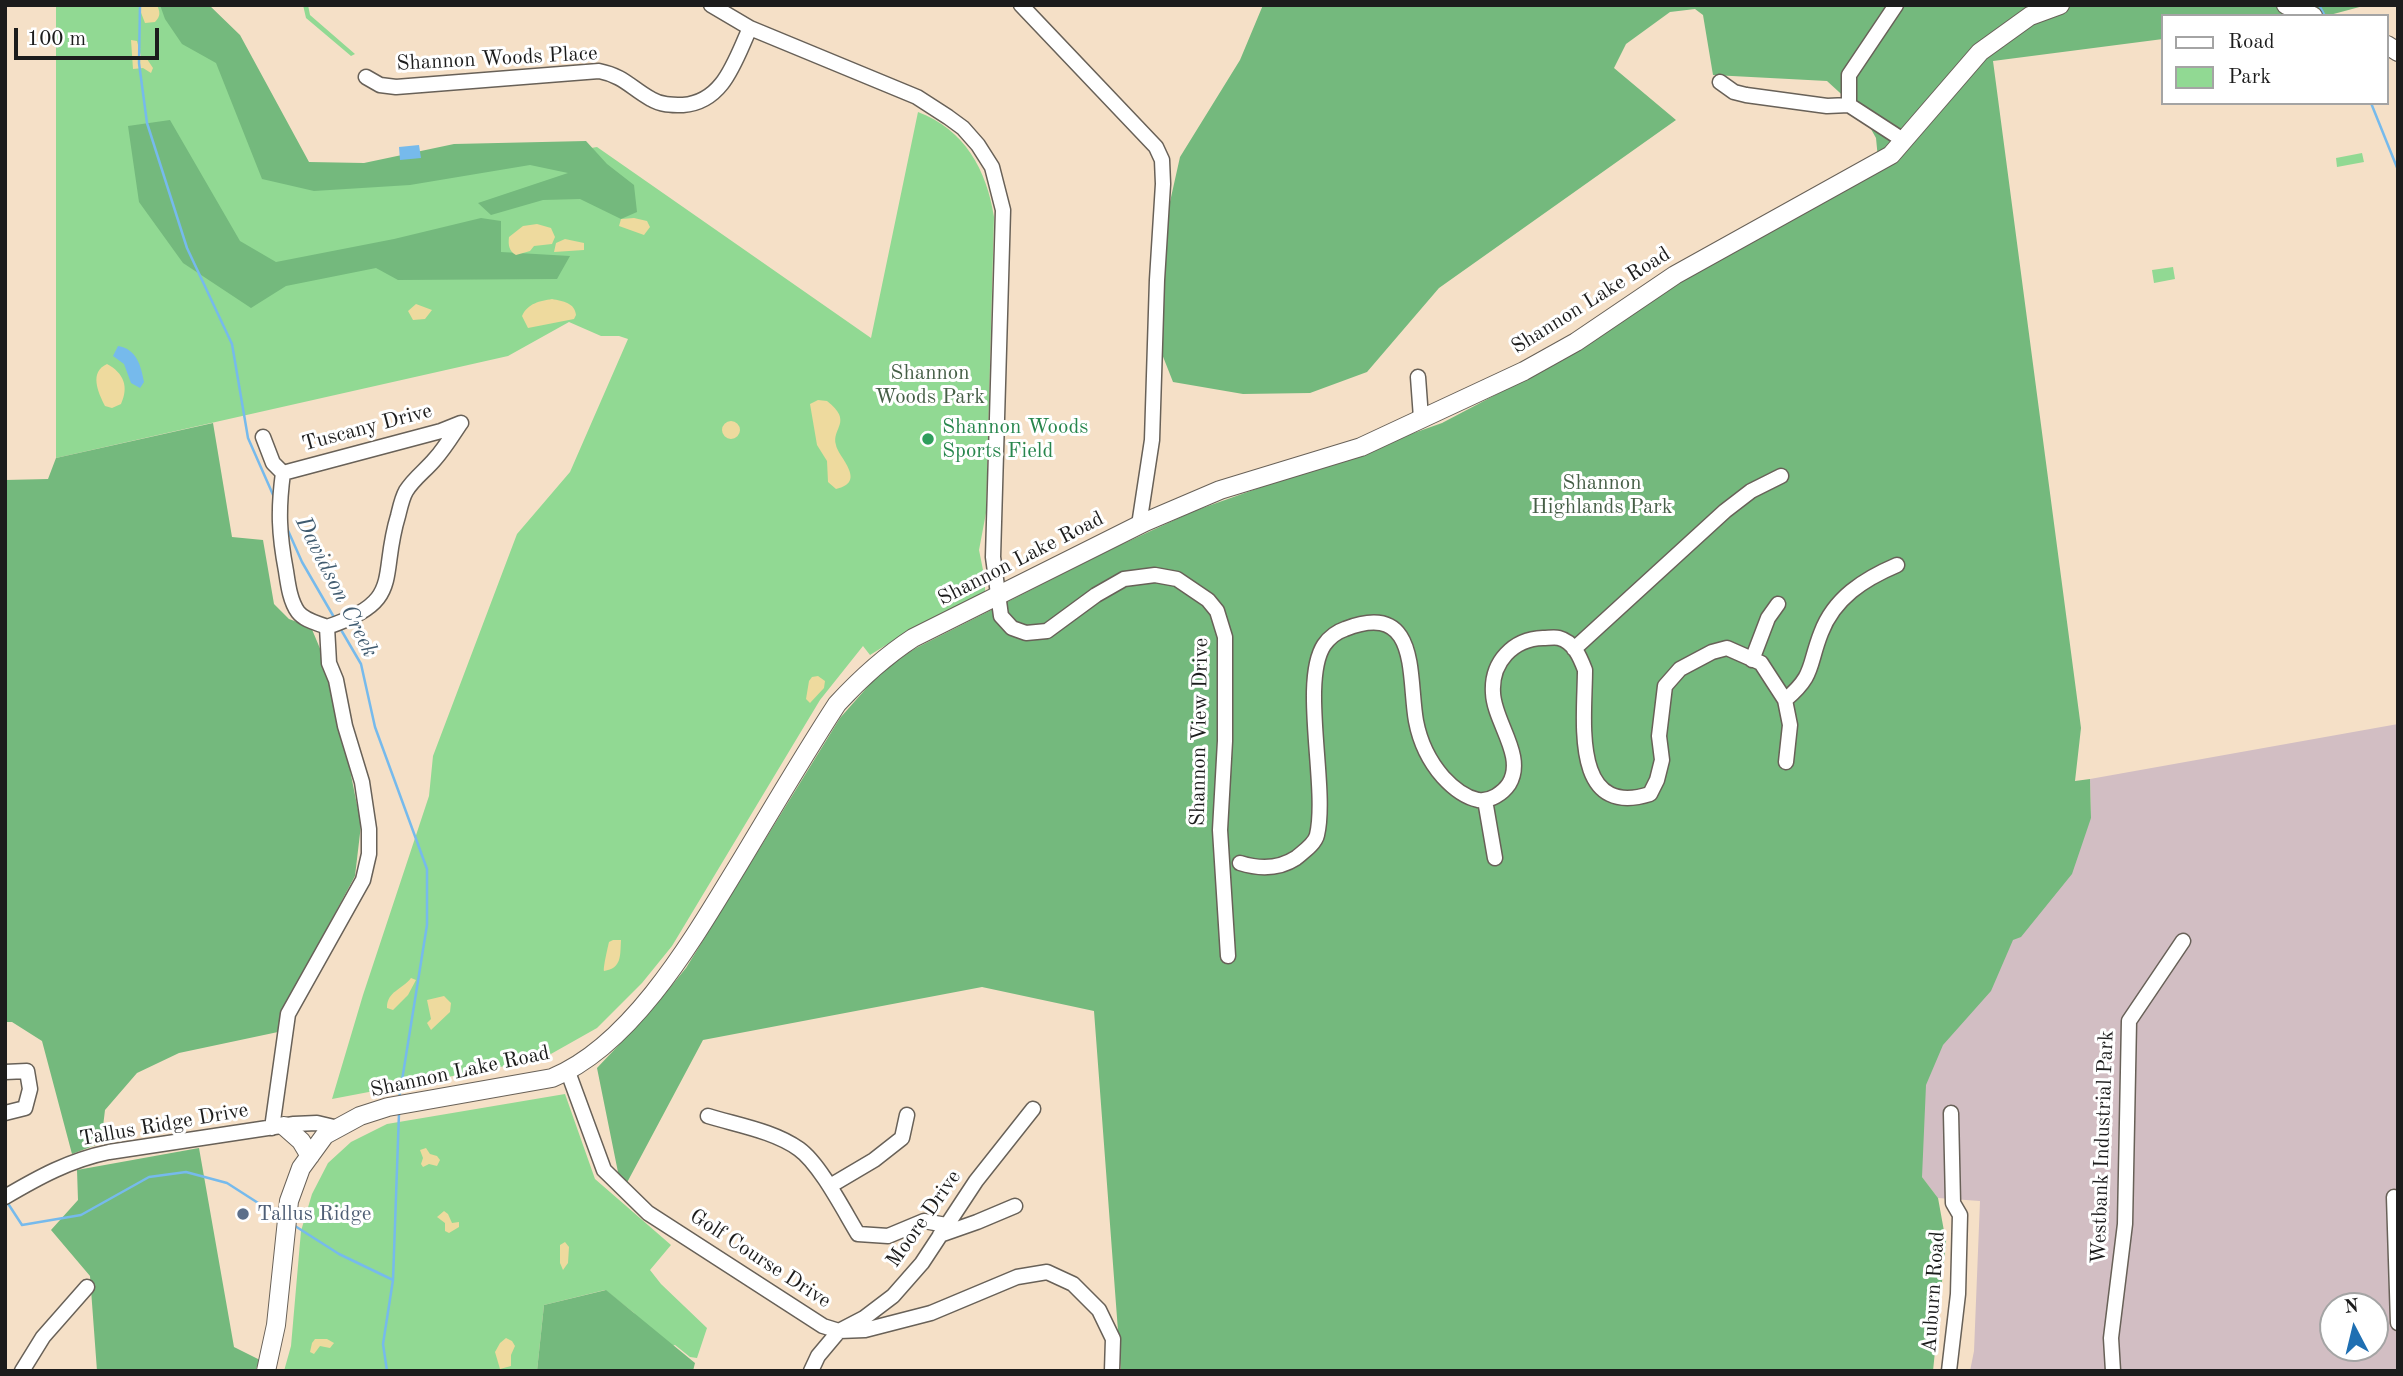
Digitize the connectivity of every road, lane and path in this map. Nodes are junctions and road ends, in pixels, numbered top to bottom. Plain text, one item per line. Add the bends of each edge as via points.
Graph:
1 (711, 5) edge
2 (1021, 5) edge
3 (1896, 5) edge
4 (2060, 5) edge
5 (2286, 5) edge
6 (2308, 14) edge
7 (750, 28) junction
8 (366, 77) dead end
9 (1720, 82) dead end
10 (1849, 105) junction
11 (1903, 140) junction
12 (1418, 377) dead end
13 (1421, 418) junction
14 (263, 437) dead end
15 (283, 473) junction
16 (1781, 476) dead end
17 (1139, 525) junction
18 (1896, 565) dead end
19 (999, 596) junction
20 (1778, 604) dead end
21 (327, 626) junction
22 (1574, 649) junction
23 (1752, 660) junction
24 (1785, 700) junction
25 (1786, 762) dead end
26 (1485, 800) junction
27 (1495, 858) dead end
28 (1223, 867) junction
29 (2183, 942) dead end
30 (1228, 956) dead end
31 (5, 1072) edge
32 (568, 1072) junction
33 (1033, 1109) dead end
34 (5, 1113) edge
35 (1951, 1113) dead end
36 (907, 1115) dead end
37 (708, 1116) dead end
38 (278, 1127) junction
39 (338, 1128) junction
40 (310, 1156) junction
41 (830, 1186) junction
42 (5, 1197) edge
43 (2394, 1197) dead end
44 (1014, 1206) dead end
45 (943, 1230) junction
46 (2396, 1235) edge
47 (87, 1287) dead end
48 (2398, 1323) edge
49 (839, 1331) junction
50 (22, 1371) edge
51 (266, 1371) edge
52 (811, 1371) edge
53 (1112, 1371) edge
54 (1949, 1371) edge
55 (2113, 1371) edge

1 - 7 street
2 - 17 street via 1156,147 1162,160 1152,440
3 - 10 street via 1849,75
4 - 11 main road, Shannon Lake Road via 2030,16 1980,52
5 - 6 main road
7 - 8 street, Shannon Woods Place via 719,88 707,99 691,104 662,104 614,74 599,71 396,87
7 - 19 street via 917,97 963,128 992,167 1003,210 993,557
9 - 10 street via 1746,95
10 - 11 street
11 - 13 main road, Shannon Lake Road via 1891,155 1675,275 1576,342
12 - 13 street
13 - 17 main road, Shannon Lake Road via 1361,447 1220,490
14 - 15 street via 273,463
15 - 21 street, Tuscany Drive via 279,534 289,588 298,613
15 - 21 street, Tuscany Drive via 461,423 405,492 381,596 362,613
16 - 22 street via 1725,511
17 - 19 main road, Shannon Lake Road
18 - 24 street via 1853,588 1834,610 1821,632 1809,674
19 - 28 street, Shannon View Drive via 1001,616 1012,628 1026,633 1047,631 1124,579 1156,575 1178,579 1208,600 1226,637
19 - 32 main road, Shannon Lake Road via 913,638 854,685 822,727 688,949 611,1038
20 - 23 street
21 - 38 street via 329,663 362,782 369,854 363,880 288,1014
22 - 23 street via 1585,670 1587,762 1604,791 1631,800 1650,794 1657,780 1665,686 1672,677 1727,648
22 - 26 street via 1559,638 1524,640 1501,660 1493,679 1493,696 1515,770 1508,786
23 - 24 street via 1761,663
24 - 25 street via 1790,725
26 - 27 street
26 - 28 street via 1461,794 1424,751 1416,722 1409,650 1399,635 1376,622 1357,625 1336,633 1323,647 1316,672 1317,838 1284,865
28 - 30 street, Shannon View Drive
29 - 55 street, Westbank Industrial Park via 2129,1021 2125,1224 2111,1338
31 - 34 street via 27,1071 30,1089 25,1108
32 - 39 main road, Shannon Lake Road via 535,1083 388,1107
32 - 49 street, Golf Course Drive via 604,1170 648,1213 823,1326
33 - 45 street, Moore Drive
35 - 54 street, Auburn Road via 1953,1203 1960,1215 1958,1294
36 - 41 street via 902,1139
37 - 41 street via 782,1139 801,1150
38 - 39 street, Tallus Ridge Drive via 317,1123
38 - 40 main road via 304,1145
38 - 42 street, Tallus Ridge Drive via 86,1157 53,1169
39 - 40 main road, Shannon Lake Road via 325,1135
40 - 51 main road, Shannon Lake Road via 289,1201 276,1325
41 - 45 street via 858,1234 887,1236 924,1221
43 - 46 street
44 - 45 street
45 - 49 street, Moore Drive via 893,1296
46 - 48 street
47 - 50 street via 43,1337
49 - 52 street, Moore Drive
49 - 53 street, Golf Course Drive via 865,1330 931,1313 1017,1277 1047,1272 1073,1284 1099,1310 1113,1339

